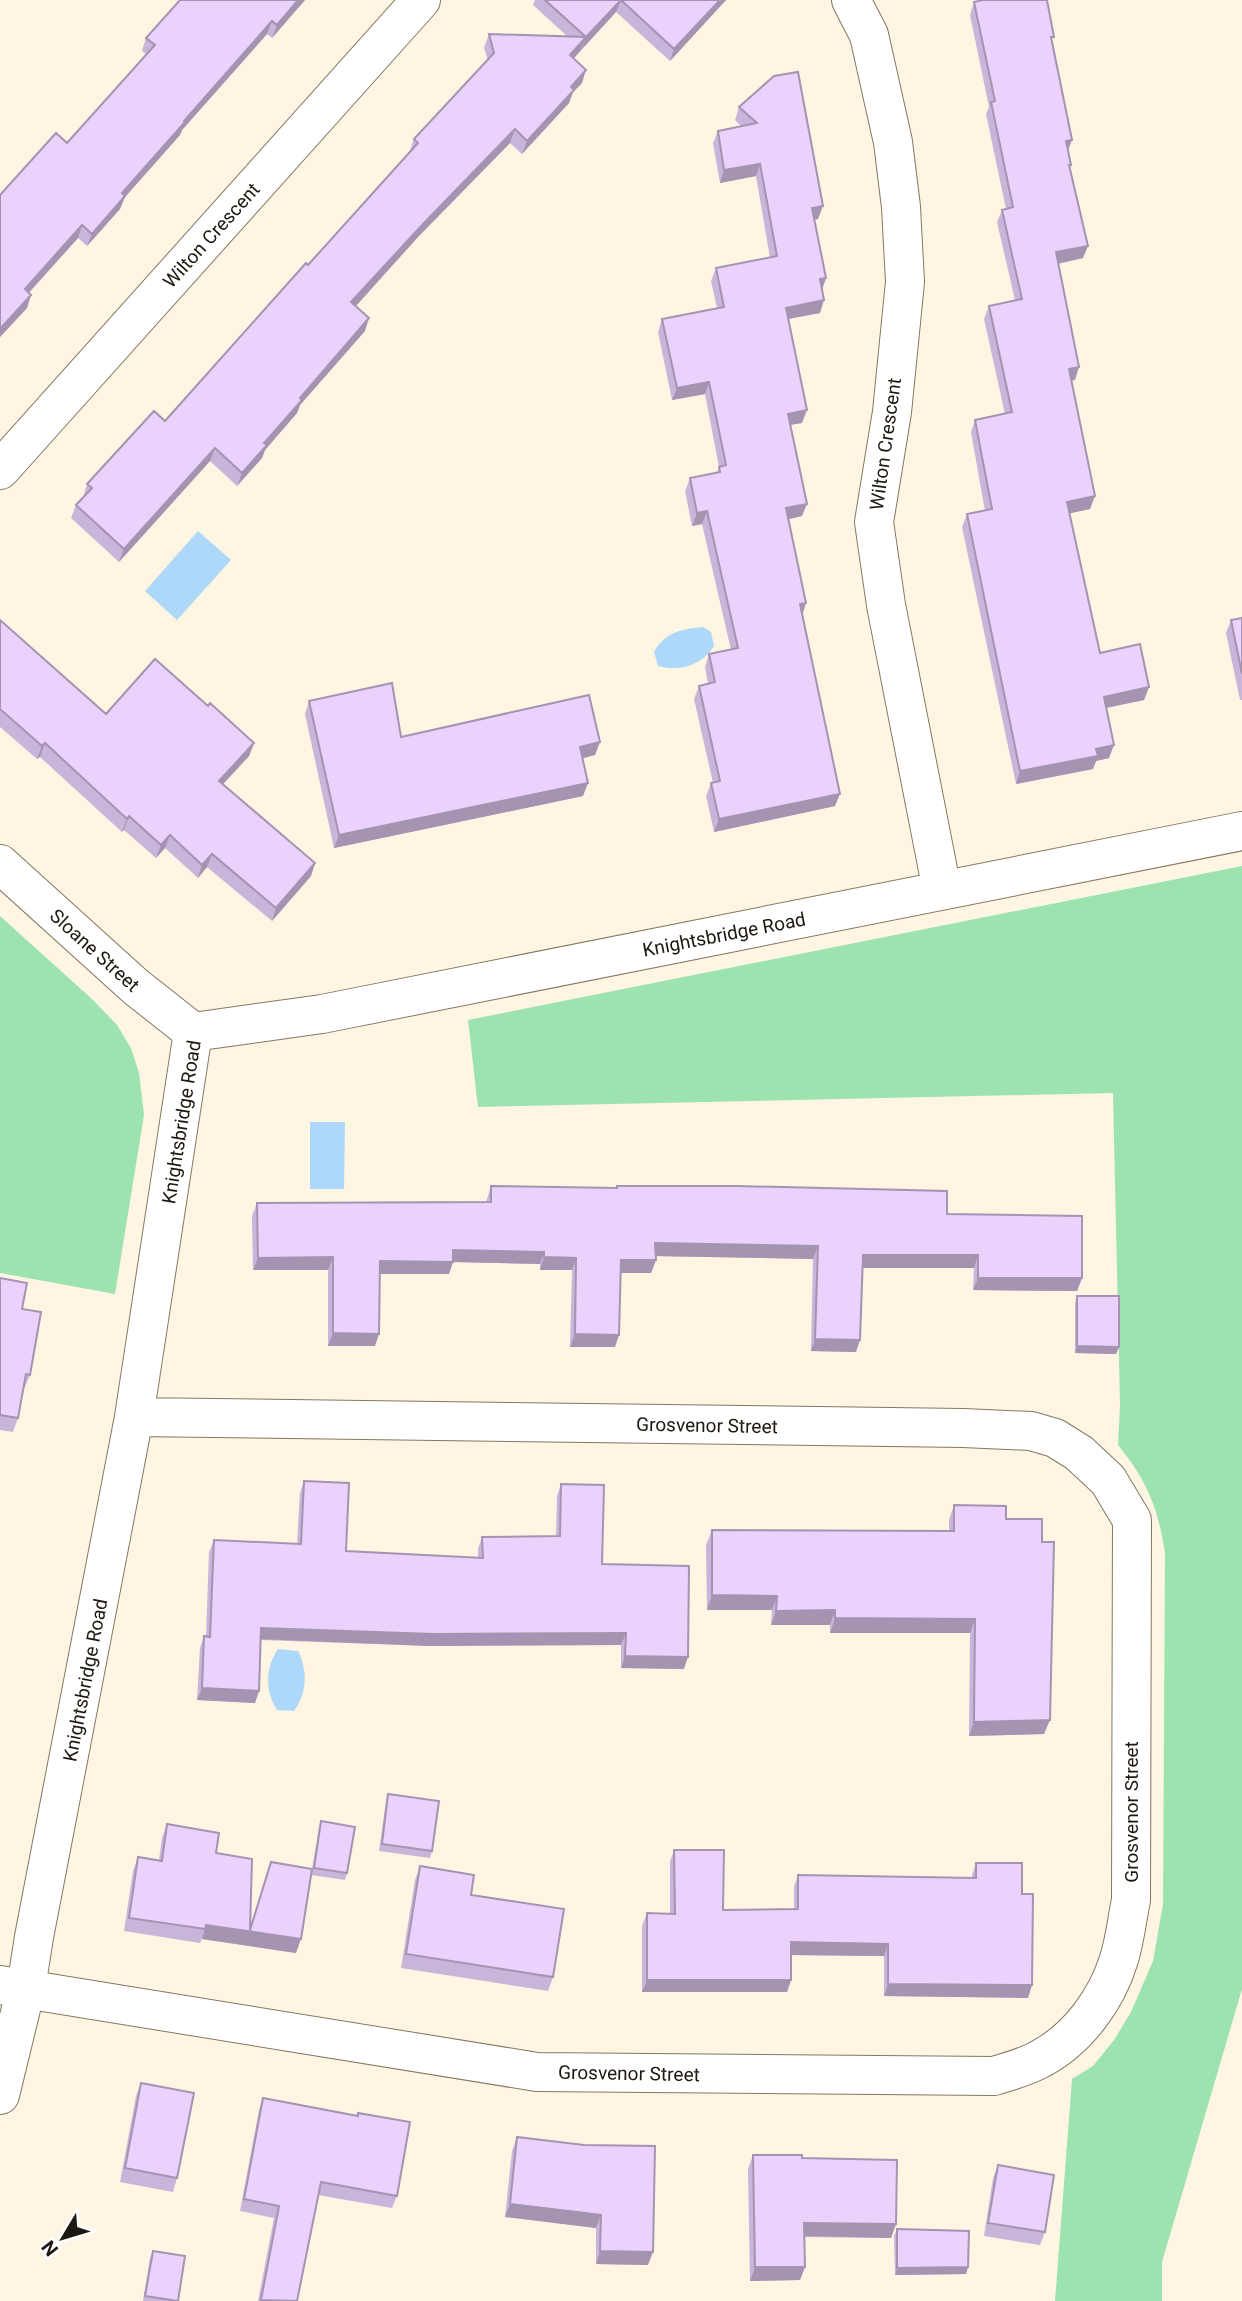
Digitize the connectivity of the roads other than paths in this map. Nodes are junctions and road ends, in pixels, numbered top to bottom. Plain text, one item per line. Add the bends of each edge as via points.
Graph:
1 (421, 0) edge
2 (851, 0) edge
3 (0, 470) edge
4 (1242, 831) edge
5 (0, 864) edge
6 (942, 890) junction
7 (193, 1032) junction
8 (134, 1417) junction
9 (13, 1986) edge
10 (0, 2095) edge

1 - 3 street, Wilton Crescent
2 - 6 street, Wilton Crescent via 869,34 893,142 905,282 892,412 874,522
4 - 6 street, Knightsbridge Road
5 - 7 street, Sloane Street
6 - 7 street, Knightsbridge Road via 321,1014
7 - 8 street, Knightsbridge Road
8 - 9 street, Knightsbridge Road via 34,1937
8 - 9 street, Grosvenor Street via 963,1428 1031,1430 1055,1438 1108,1480 1132,1520 1131,1900 1120,1956 1109,1987 1067,2039 1041,2059 994,2076 537,2072
9 - 10 street, Knightsbridge Road

